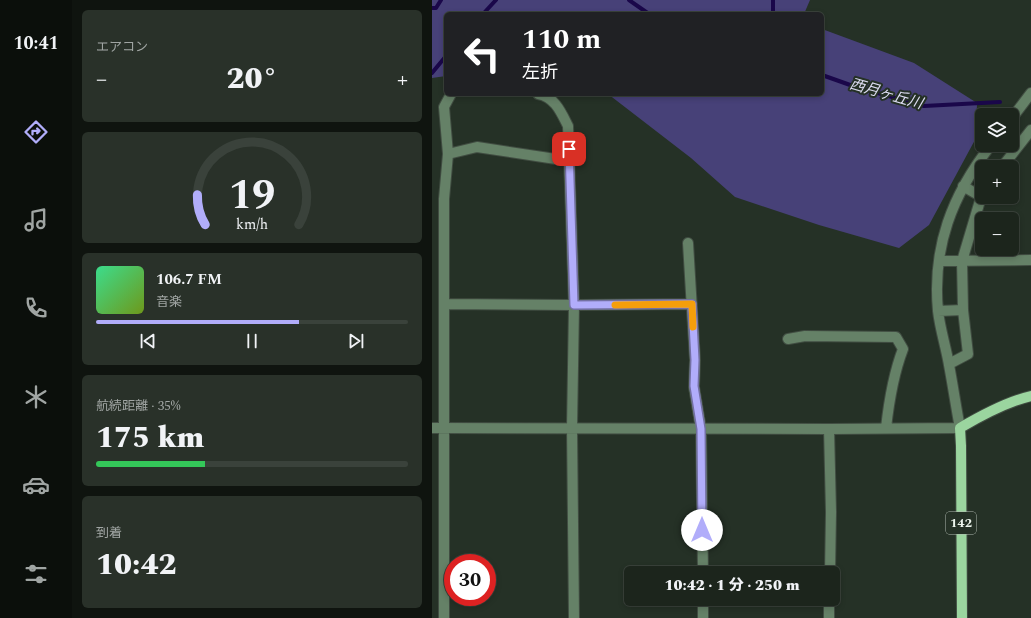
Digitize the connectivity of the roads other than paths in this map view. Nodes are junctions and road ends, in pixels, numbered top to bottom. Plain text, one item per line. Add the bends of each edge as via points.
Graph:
1 (1031, 93) edge
2 (450, 96) edge
3 (545, 96) edge
4 (1019, 109) edge
5 (1031, 130) edge
6 (986, 152) edge
7 (448, 154) junction
8 (1007, 160) edge
9 (569, 161) junction
10 (963, 186) junction
11 (975, 192) edge
12 (978, 204) edge
13 (688, 243) dead end
14 (1031, 260) edge
15 (939, 261) junction
16 (962, 261) junction
17 (444, 304) junction
18 (692, 304) junction
19 (574, 305) junction
20 (963, 310) junction
21 (938, 311) junction
22 (788, 339) dead end
23 (949, 364) junction
24 (1031, 396) edge
25 (432, 428) edge
26 (444, 428) junction
27 (572, 428) junction
28 (886, 428) junction
29 (960, 428) junction
30 (701, 429) junction
31 (829, 429) junction
32 (703, 566) edge
33 (830, 566) edge
34 (703, 606) edge
35 (829, 606) edge
36 (444, 618) edge
37 (574, 618) edge
38 (703, 618) edge
39 (829, 618) edge
40 (962, 618) edge

1 - 4 street
2 - 7 street via 444,107
3 - 9 street via 559,107 568,126
5 - 8 street
6 - 10 street
7 - 9 street via 478,147
7 - 17 street via 444,199
9 - 19 street
10 - 11 street
10 - 15 street via 947,223
12 - 16 street
13 - 18 street
14 - 16 street
15 - 16 street
15 - 21 street
16 - 20 street
17 - 19 street
17 - 26 street
18 - 19 street
18 - 30 street via 694,386
19 - 27 street
20 - 21 street
20 - 23 street via 968,354
21 - 23 street
22 - 28 street via 805,336 896,338 903,349 888,403
23 - 29 street
24 - 29 main road via 982,415
25 - 26 street
26 - 27 street
26 - 36 street
27 - 30 street
27 - 37 street
28 - 29 street
28 - 31 street
29 - 40 main road, 142
30 - 31 street
30 - 32 street
31 - 33 street
34 - 38 street
35 - 39 street

